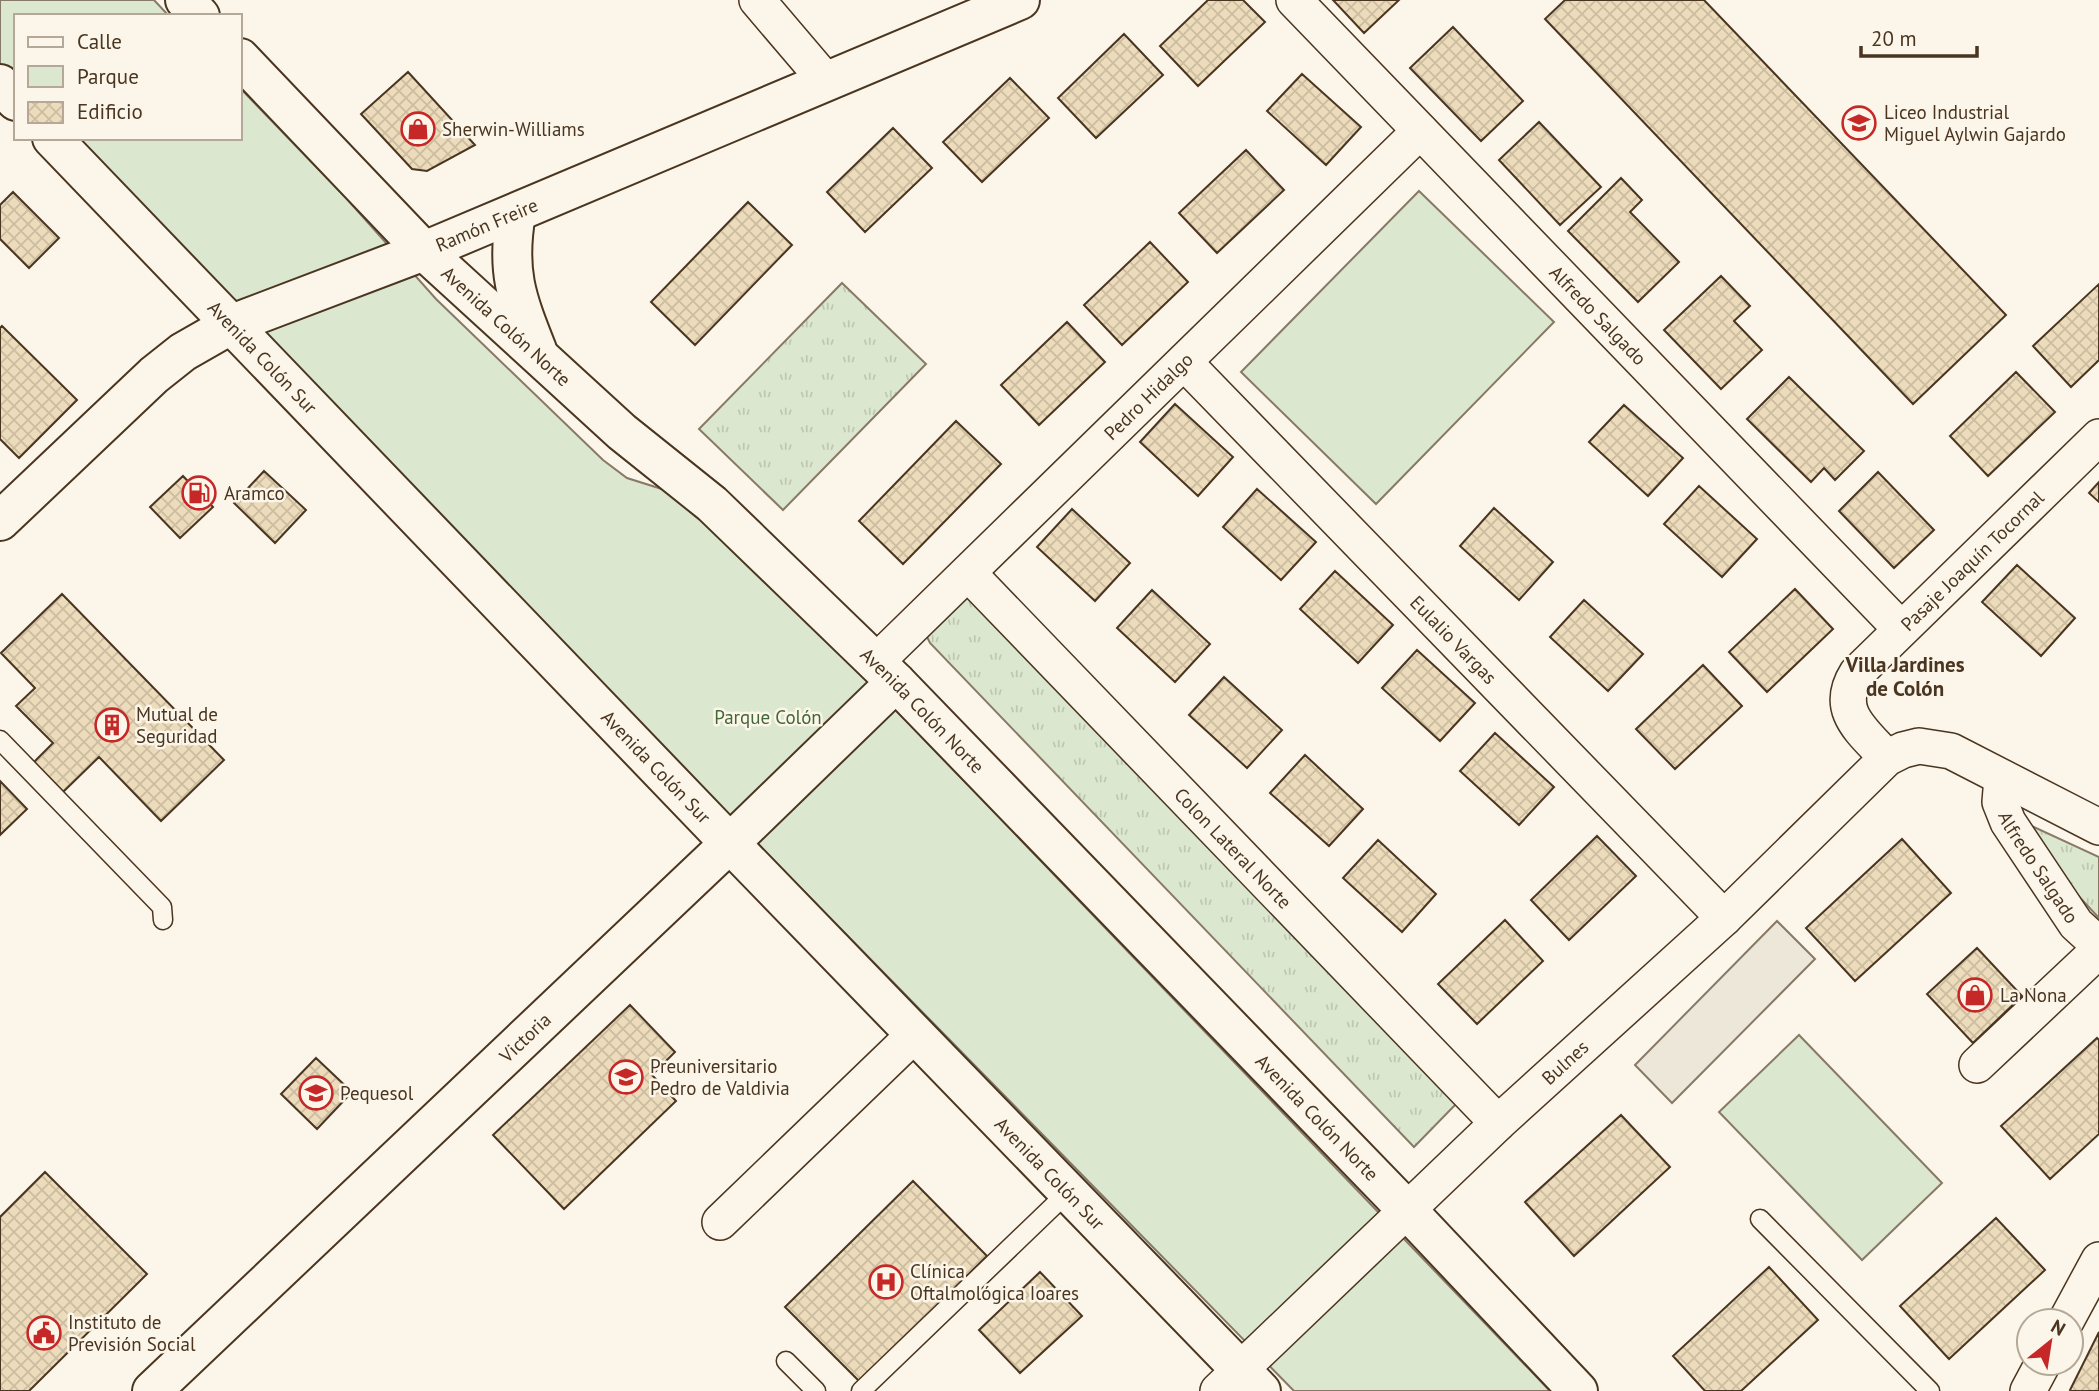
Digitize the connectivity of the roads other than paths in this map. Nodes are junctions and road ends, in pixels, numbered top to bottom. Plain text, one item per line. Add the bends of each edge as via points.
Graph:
1 (185, 0) edge
2 (757, 0) edge
3 (1020, 0) edge
4 (1294, 0) edge
5 (198, 14) edge
6 (242, 60) edge
7 (826, 81) junction
8 (0, 85) edge
9 (14, 99) edge
10 (1420, 131) junction
11 (54, 140) edge
12 (516, 213) junction
13 (424, 251) junction
14 (232, 324) junction
15 (541, 359) junction
16 (1184, 362) junction
17 (2099, 437) edge
18 (0, 520) edge
19 (968, 573) junction
20 (1900, 629) junction
21 (886, 672) junction
22 (0, 740) edge
23 (1919, 746) joint
24 (1887, 758) junction
25 (2002, 778) junction
26 (2099, 827) edge
27 (730, 844) junction
28 (1724, 918) junction
29 (163, 920) dead end
30 (2099, 947) edge
31 (915, 1034) junction
32 (1977, 1065) dead end
33 (1498, 1123) junction
34 (1068, 1192) junction
35 (1406, 1209) junction
36 (1759, 1219) dead end
37 (720, 1222) dead end
38 (2099, 1260) edge
39 (2074, 1307) edge
40 (786, 1361) dead end
41 (1240, 1384) edge
42 (152, 1391) edge
43 (816, 1391) edge
44 (861, 1391) edge
45 (1578, 1391) edge
46 (1930, 1391) edge

1 - 5 main road
2 - 7 street
3 - 7 main road, Ramón Freire
4 - 10 street, Alfredo Salgado
6 - 13 main road, Avenida Colón Norte
7 - 12 main road, Ramón Freire
8 - 9 main road
10 - 16 street, Pedro Hidalgo
10 - 20 street, Alfredo Salgado
11 - 14 main road, Avenida Colón Sur
12 - 13 main road, Ramón Freire
12 - 15 main road via 511,264 519,303
13 - 14 main road, Ramón Freire
13 - 15 main road, Avenida Colón Norte
14 - 18 main road, Ramón Freire via 154,375
14 - 27 main road, Avenida Colón Sur
15 - 21 main road, Avenida Colón Norte via 712,504
16 - 19 street, Pedro Hidalgo
16 - 28 street, Eulalio Vargas
17 - 20 street, Pasaje Joaquín Tocornal
19 - 21 street, Pedro Hidalgo
19 - 33 street, Colon Lateral Norte
20 - 24 street, Pasaje Joaquín Tocornal via 1857,673 1847,694 1852,717
21 - 27 main road, Victoria
21 - 35 main road, Avenida Colón Norte
22 - 29 lane via 162,907
23 - 24 street, Bulnes
23 - 25 street, Alfredo Salgado via 1951,751
24 - 28 street, Bulnes
25 - 26 street, Alfredo Salgado
25 - 30 street, Alfredo Salgado via 2001,811 2076,924
27 - 31 main road, Avenida Colón Sur
27 - 42 main road, Victoria
28 - 33 street, Bulnes
30 - 32 street
31 - 34 main road, Avenida Colón Sur
31 - 37 street
33 - 35 street, Bulnes
34 - 41 main road, Avenida Colón Sur
34 - 44 lane
35 - 41 street, Bulnes
35 - 45 main road, Avenida Colón Norte
36 - 46 lane
38 - 39 street
40 - 43 lane

